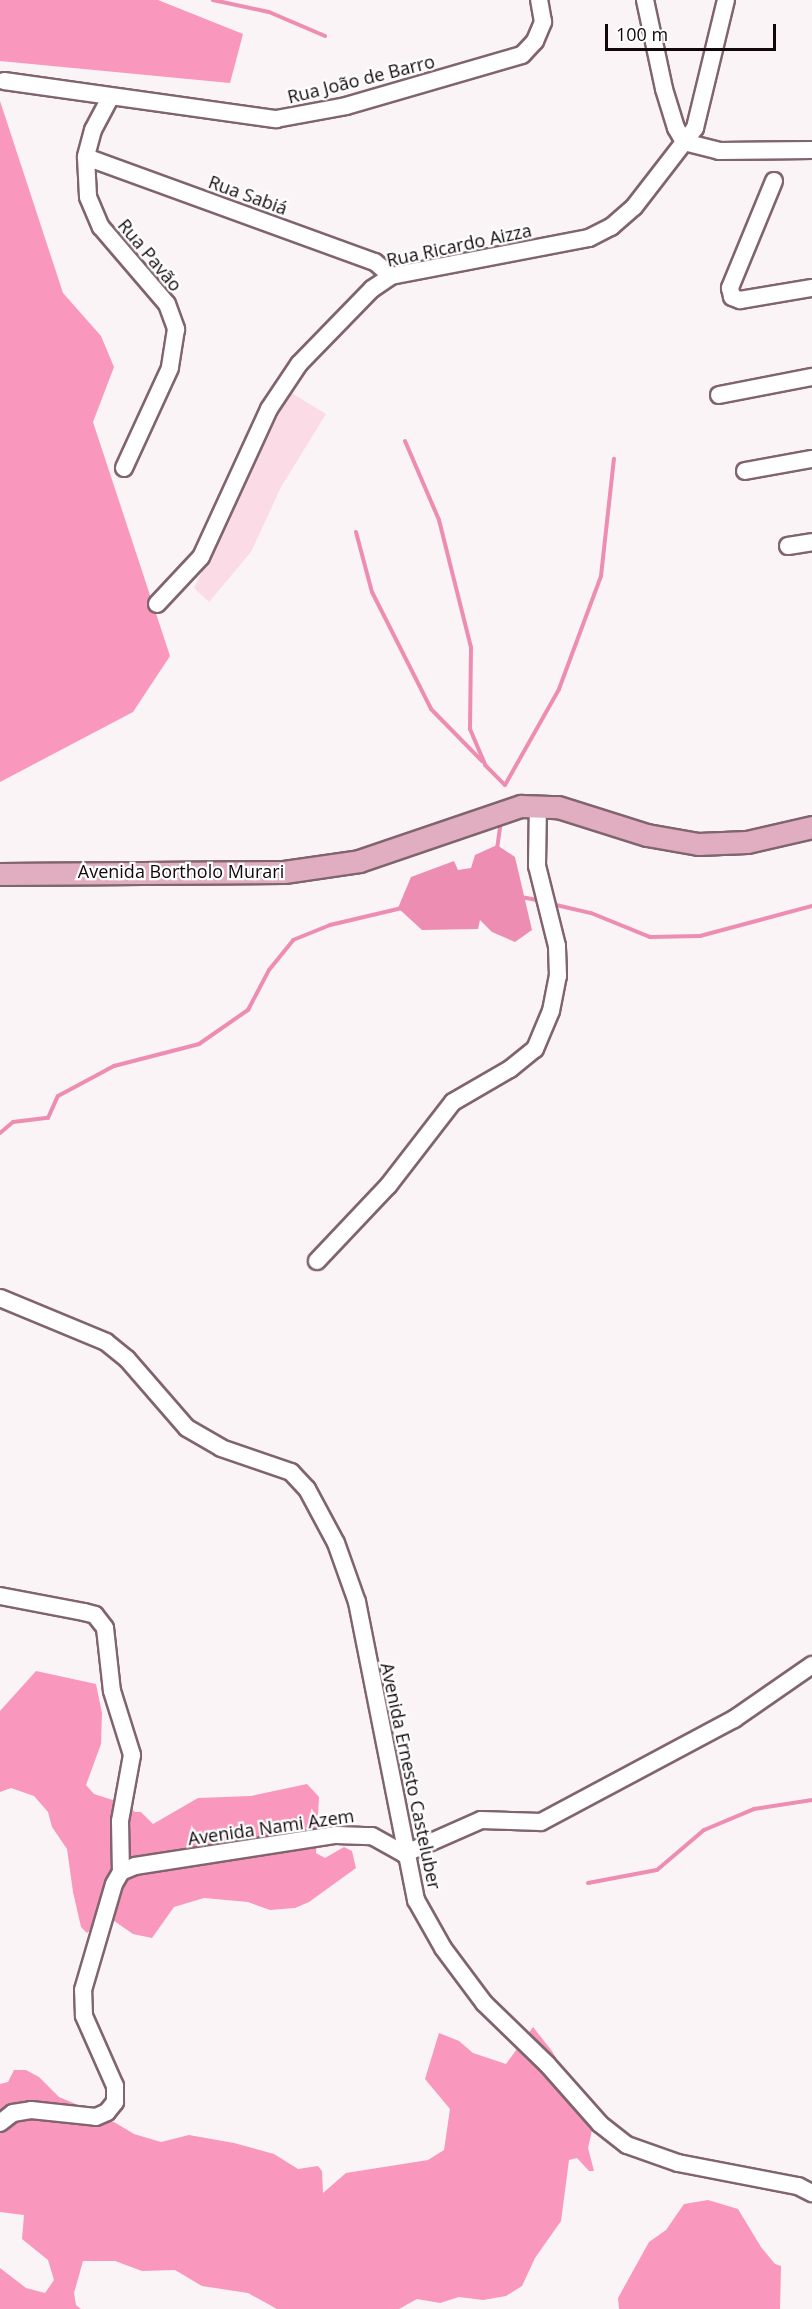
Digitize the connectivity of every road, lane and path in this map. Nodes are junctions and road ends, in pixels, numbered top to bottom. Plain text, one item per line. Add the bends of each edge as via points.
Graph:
1 (539, 0) edge
2 (645, 0) edge
3 (726, 0) edge
4 (4, 81) dead end
5 (110, 98) junction
6 (690, 144) junction
7 (812, 150) edge
8 (86, 157) junction
9 (774, 181) dead end
10 (391, 276) junction
11 (812, 288) edge
12 (812, 377) edge
13 (719, 395) dead end
14 (812, 459) edge
15 (124, 468) dead end
16 (746, 471) dead end
17 (812, 542) edge
18 (788, 546) dead end
19 (157, 604) dead end
20 (538, 805) junction
21 (812, 827) edge
22 (0, 874) edge
23 (317, 1261) dead end
24 (0, 1298) edge
25 (0, 1596) edge
26 (812, 1665) edge
27 (404, 1854) junction
28 (121, 1872) junction
29 (0, 2122) edge
30 (812, 2193) edge

1 - 5 street, Rua João de Barro via 543,22 522,55 346,106 276,119
2 - 6 street via 676,129
3 - 6 street, Rua Ricardo Aizza
4 - 5 street, Rua João de Barro
5 - 8 street, Rua Pavão via 98,119
6 - 7 street
6 - 10 street, Rua Ricardo Aizza via 634,207 600,233
8 - 10 street, Rua Sabiá via 375,262
8 - 15 street, Rua Pavão via 86,183 93,212 166,304 176,329 170,368
9 - 11 street via 730,288 732,297 740,300
10 - 19 street, Rua Ricardo Aizza via 348,310 299,364 269,409 201,557
12 - 13 street
14 - 16 street
17 - 18 street
20 - 21 main road, Avenida Bortholo Murari via 575,811 647,835 698,844 747,842
20 - 22 main road, Avenida Bortholo Murari via 503,810 359,861 284,872
20 - 23 street via 537,866 557,946 558,976 551,1011 535,1048 510,1069 453,1102 388,1186
24 - 27 street, Avenida Ernesto Casteluber via 106,1342 127,1359 187,1428 221,1448 291,1472 307,1489 336,1543 357,1602 369,1675 394,1773
25 - 28 street via 84,1611 95,1616 105,1628 112,1691 132,1755 120,1821
26 - 27 street via 734,1719 554,1817 532,1824 481,1820
27 - 28 street, Avenida Nami Azem via 372,1836 336,1835 135,1866
27 - 30 street, Avenida Ernesto Casteluber via 416,1900 463,1978 600,2124 627,2145 648,2154 798,2186
28 - 29 street via 83,1990 84,2016 115,2086 115,2102 96,2117 31,2110 13,2113

